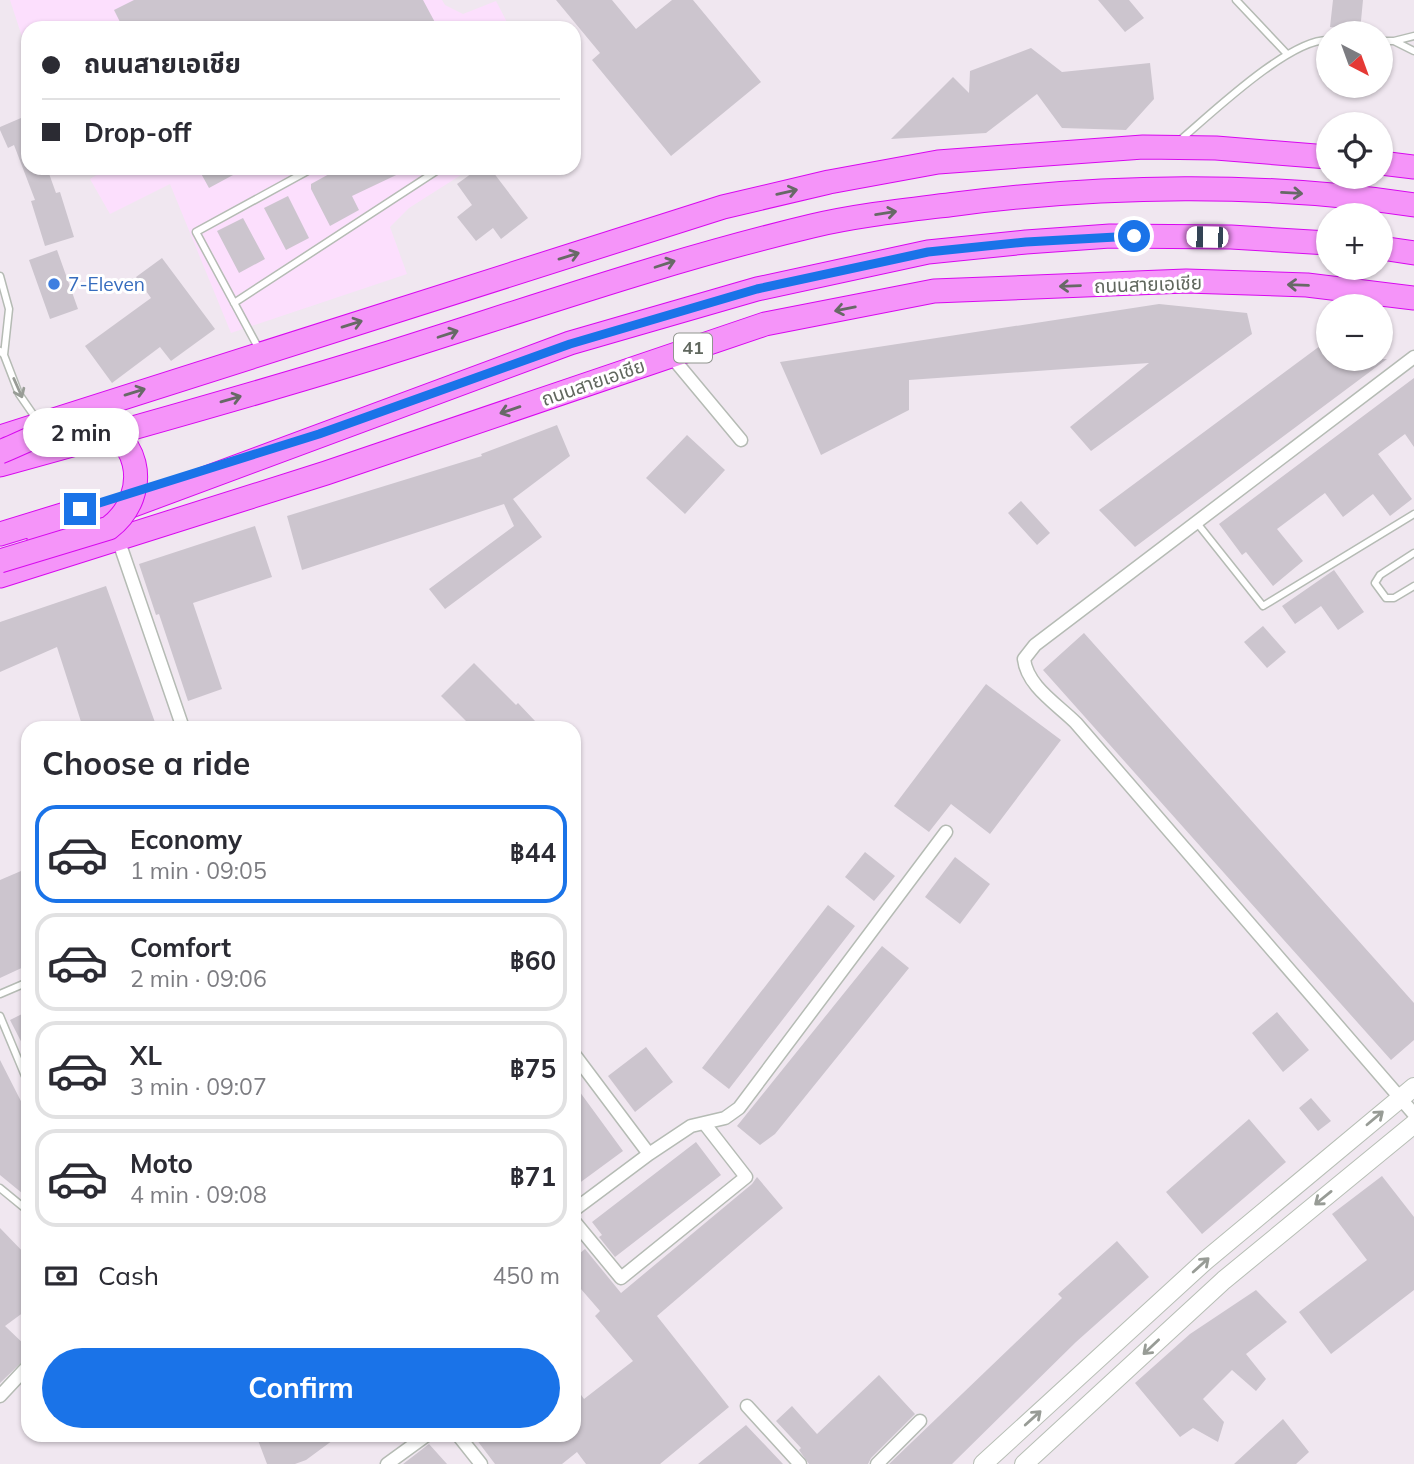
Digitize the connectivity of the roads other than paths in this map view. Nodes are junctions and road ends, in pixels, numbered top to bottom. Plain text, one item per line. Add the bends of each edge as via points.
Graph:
1 (1236, 0) edge
2 (1414, 36) edge
3 (1316, 40) edge
4 (1394, 41) joint
5 (1414, 51) edge
6 (1287, 54) junction
7 (1170, 148) junction
8 (1316, 156) edge
9 (1393, 164) edge
10 (1414, 167) edge
11 (300, 175) edge
12 (430, 175) edge
13 (1414, 205) edge
14 (1316, 242) edge
15 (1393, 250) edge
16 (1414, 253) edge
17 (0, 276) edge
18 (1414, 298) edge
19 (234, 303) junction
20 (2, 353) edge
21 (261, 353) junction
22 (671, 356) junction
23 (1414, 357) edge
24 (38, 423) junction
25 (319, 434) junction
26 (0, 437) edge
27 (99, 438) junction
28 (741, 440) dead end
29 (0, 452) edge
30 (0, 465) edge
31 (0, 473) edge
32 (1414, 514) edge
33 (1197, 523) junction
34 (0, 534) edge
35 (118, 539) junction
36 (1414, 553) edge
37 (0, 554) edge
38 (0, 561) edge
39 (0, 576) edge
40 (1414, 586) edge
41 (181, 721) edge
42 (946, 832) dead end
43 (21, 985) edge
44 (0, 994) edge
45 (0, 1016) edge
46 (581, 1064) edge
47 (21, 1066) edge
48 (585, 1069) junction
49 (581, 1072) edge
50 (1407, 1092) edge
51 (1414, 1114) edge
52 (704, 1123) junction
53 (1414, 1124) edge
54 (649, 1154) junction
55 (0, 1188) edge
56 (581, 1205) edge
57 (21, 1206) edge
58 (581, 1229) edge
59 (21, 1374) edge
60 (0, 1396) edge
61 (747, 1406) dead end
62 (920, 1421) dead end
63 (417, 1442) edge
64 (464, 1442) edge
65 (387, 1464) edge
66 (481, 1464) edge
67 (800, 1464) edge
68 (877, 1464) edge
69 (983, 1464) edge
70 (1024, 1464) edge

1 - 6 lane
2 - 4 lane
3 - 6 lane
4 - 5 lane
6 - 7 lane
7 - 8 highway
21 -> 7 highway via 723,207 829,182 938,162
9 - 10 highway
11 - 19 lane via 196,232
12 - 19 lane
27 -> 13 highway via 376,357 684,258 885,212 1055,192 1224,190
14 - 25 highway, 41 via 1110,236 915,255 757,289 583,340
15 - 16 highway
17 - 20 lane via 9,309
18 -> 22 highway, ถนนสายเอเชีย / 41 via 1307,285 1186,281 934,291 765,324
19 - 21 lane
20 -> 24 lane via 19,394
24 -> 21 highway
22 - 28 street
22 -> 35 highway, ถนนสายเอเชีย / 41
23 - 33 street
24 - 26 highway
25 - 34 highway
25 - 37 highway, 41
27 - 30 highway
27 - 31 highway
29 - 38 highway, bridge via 70,425 93,425 122,442 134,462 136,483 131,504 109,528
32 - 33 lane via 1263,606
33 - 50 street via 1035,645 1024,659 1026,672
35 - 39 highway, ถนนสายเอเชีย / 41
35 - 41 street
36 - 40 lane via 1375,583 1386,598
42 - 52 street via 739,1108 725,1118
43 - 44 lane
45 - 47 lane
46 - 48 street
48 - 49 street
48 - 54 street
50 - 51 street
69 -> 50 main road via 1205,1261
52 - 54 street via 691,1126
52 - 58 street via 746,1177 621,1278
53 -> 70 main road via 1224,1280
54 - 56 street
55 - 57 lane
59 - 60 street
61 - 67 street
62 - 68 street
63 - 65 street
64 - 66 street

